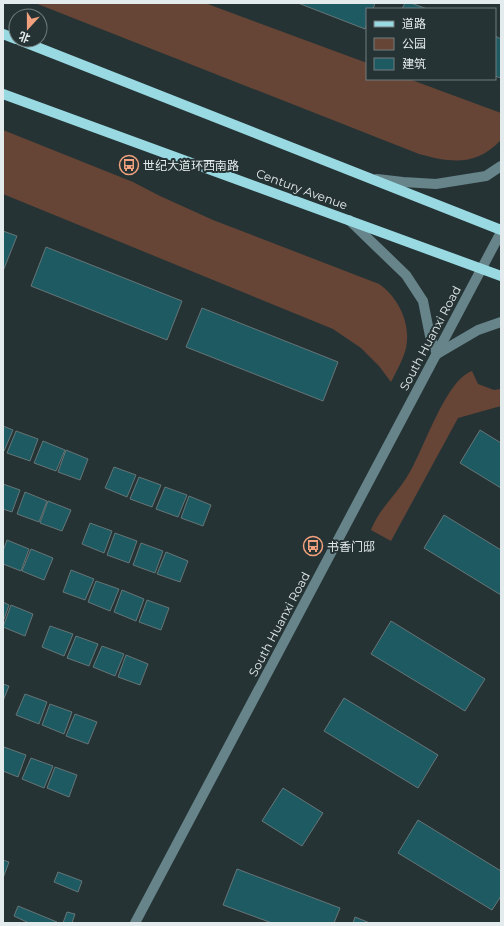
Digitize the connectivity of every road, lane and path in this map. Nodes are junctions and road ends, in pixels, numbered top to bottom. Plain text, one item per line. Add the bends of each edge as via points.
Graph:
1 (37, 48) edge
2 (3, 94) edge
3 (501, 166) edge
4 (367, 177) junction
5 (349, 220) junction
6 (501, 231) edge
7 (482, 269) junction
8 (501, 276) edge
9 (501, 322) edge
10 (436, 354) junction
11 (135, 923) edge

1 - 4 main road
2 - 5 main road, Century Avenue
3 - 4 street via 486,176 436,184
4 - 6 main road
5 - 7 main road, Century Avenue
5 - 10 street via 406,275 423,301
6 - 7 street, South Huanxi Road
7 - 8 main road, Century Avenue
7 - 10 street, South Huanxi Road
9 - 10 street via 478,330
10 - 11 street, South Huanxi Road

